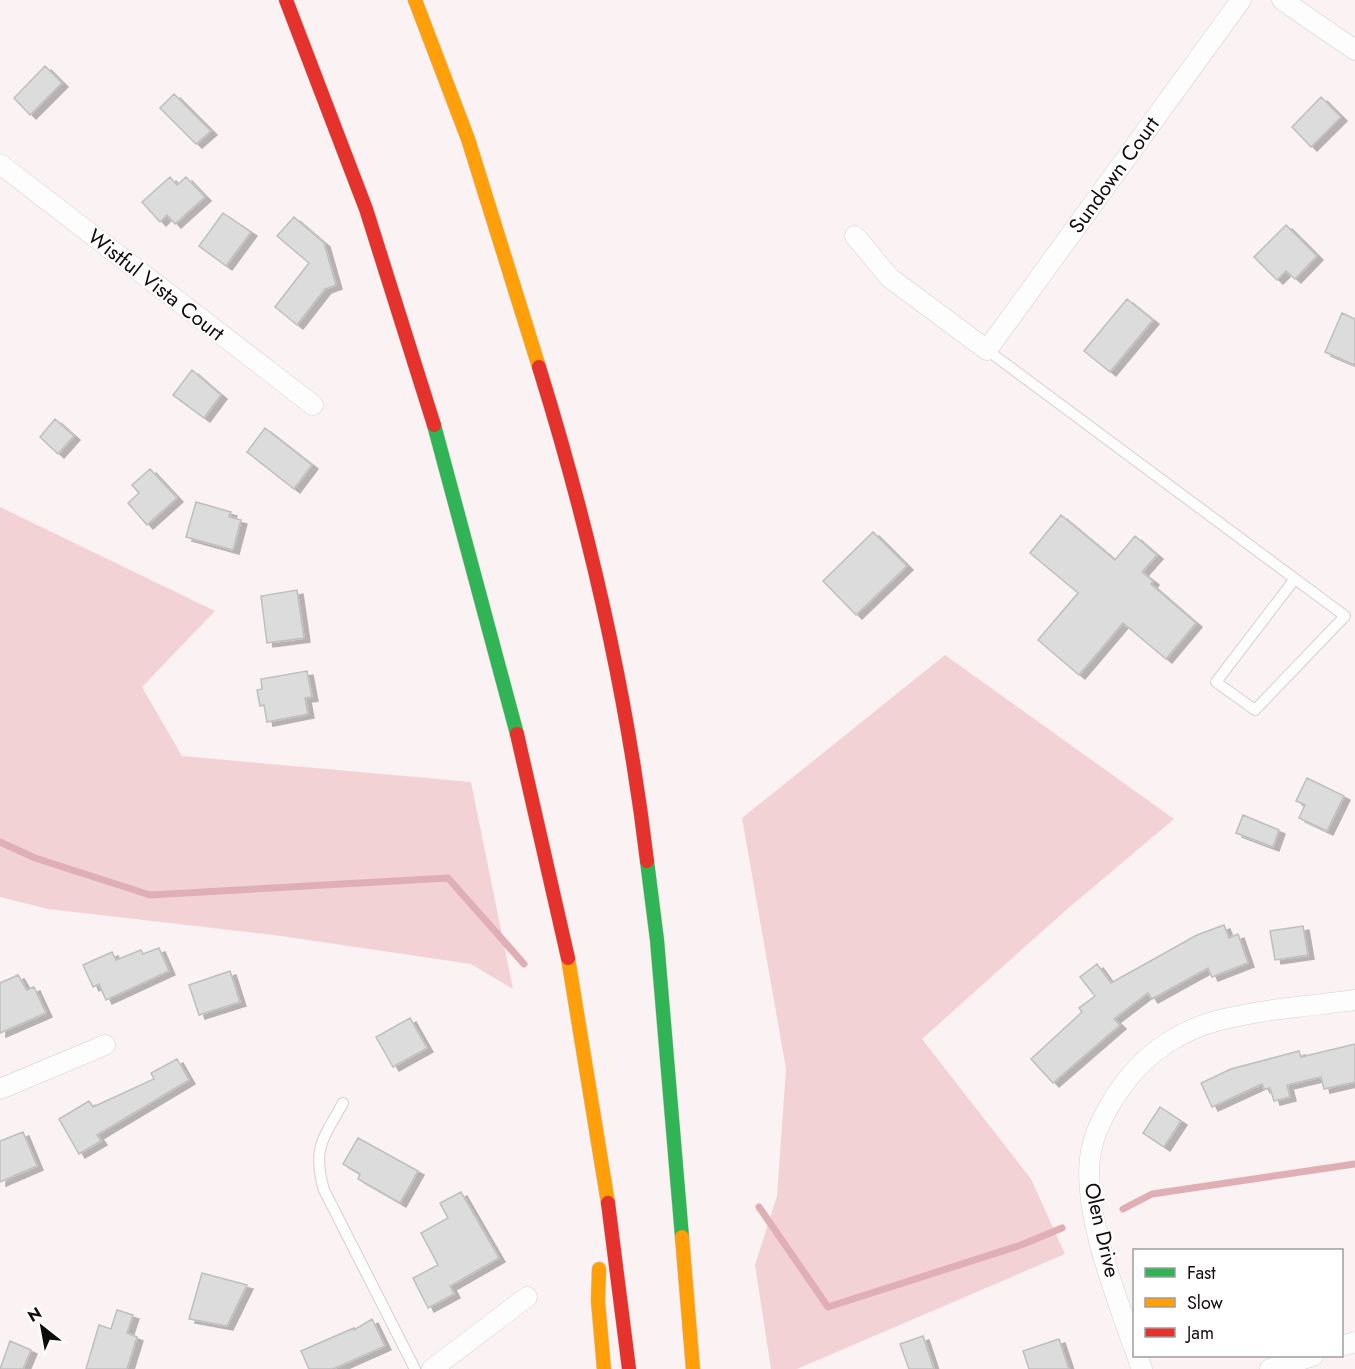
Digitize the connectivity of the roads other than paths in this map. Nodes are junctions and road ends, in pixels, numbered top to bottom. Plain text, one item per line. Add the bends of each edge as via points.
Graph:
1 (286, 0) edge
2 (415, 0) edge
3 (1241, 0) edge
4 (1282, 0) edge
5 (1355, 50) edge
6 (0, 164) edge
7 (855, 236) dead end
8 (987, 350) junction
9 (313, 405) dead end
10 (1294, 580) junction
11 (1355, 1000) edge
12 (105, 1045) dead end
13 (0, 1089) edge
14 (343, 1103) dead end
15 (602, 1156) junction
16 (527, 1297) dead end
17 (1133, 1345) edge
18 (1310, 1357) edge
19 (415, 1369) edge
20 (432, 1369) edge
21 (604, 1369) edge
22 (628, 1369) edge
23 (693, 1369) edge
24 (1270, 1369) edge

1 - 15 highway via 354,176 405,324 448,467 545,850 577,1003
2 - 23 highway via 468,139 560,435 614,652 649,864
3 - 8 street, Sundown Court
4 - 5 street
6 - 9 street, Wistful Vista Court
7 - 8 street via 890,278
8 - 10 lane
10 - 10 lane via 1345,616 1255,710 1216,682
11 - 17 street, Olen Drive via 1220,1020 1192,1030 1147,1058 1116,1095 1103,1116 1090,1156 1090,1196
12 - 13 street
14 - 19 lane via 320,1146 318,1167 324,1190
15 - 21 highway via 598,1301
15 - 22 highway
16 - 20 street
18 - 24 street

